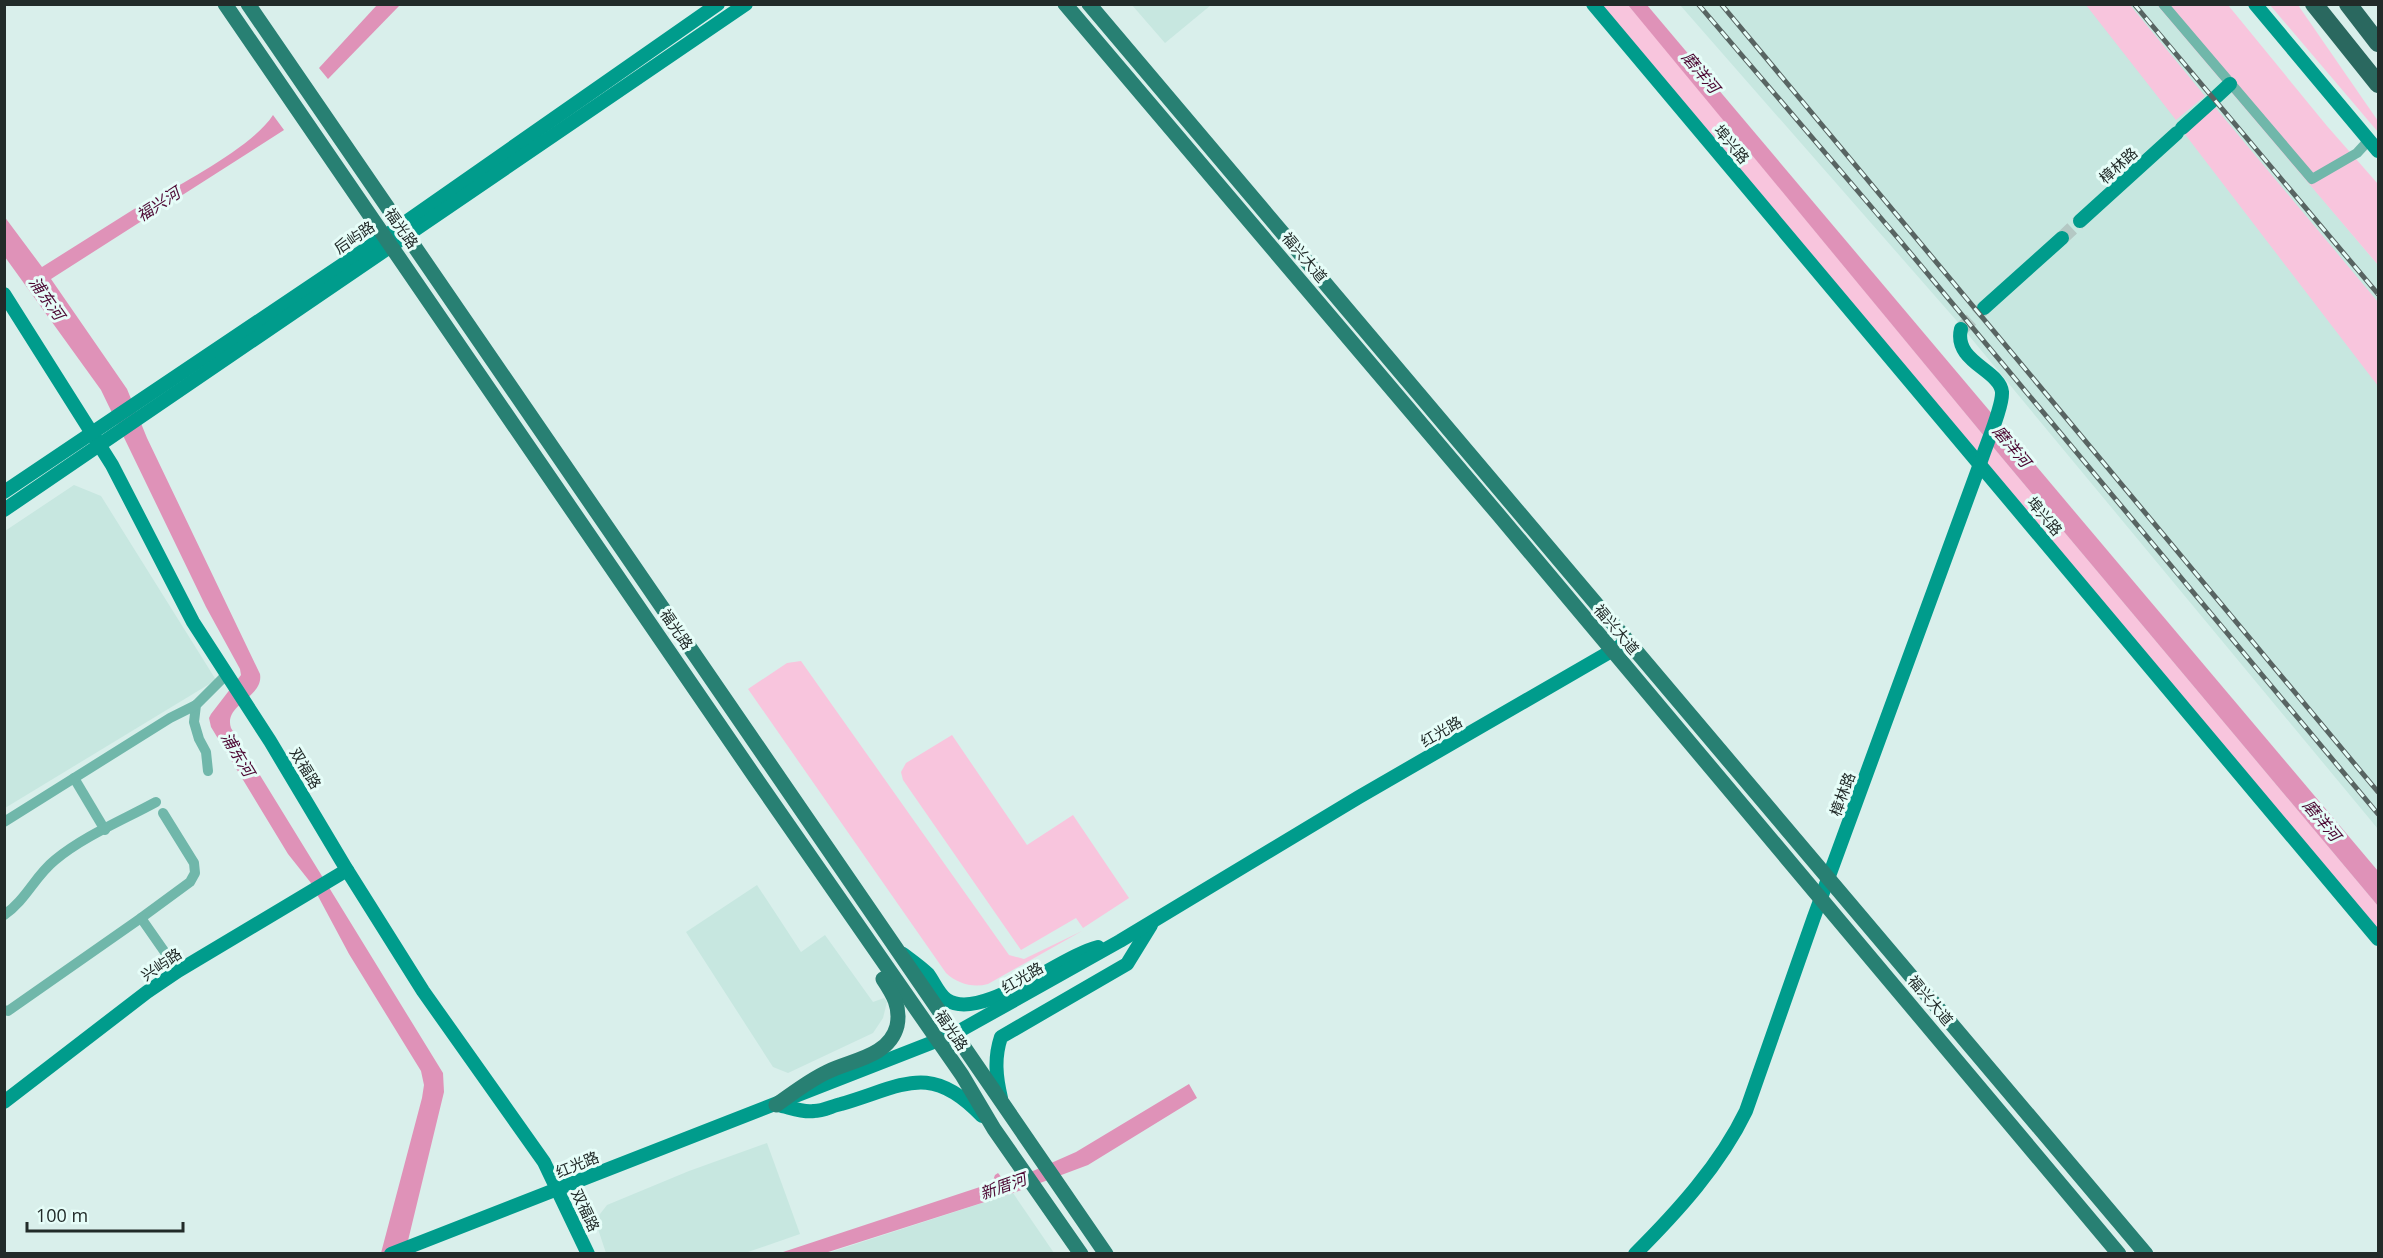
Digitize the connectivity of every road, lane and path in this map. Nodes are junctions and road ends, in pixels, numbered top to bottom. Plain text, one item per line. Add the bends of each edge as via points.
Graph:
1 (225, 4) edge
2 (248, 4) edge
3 (718, 4) edge
4 (746, 4) edge
5 (1065, 4) edge
6 (1089, 4) edge
7 (1593, 4) edge
8 (2163, 4) edge
9 (2255, 4) edge
10 (2314, 4) edge
11 (2348, 4) edge
12 (2379, 43) edge
13 (2230, 84) junction
14 (2379, 84) edge
15 (2369, 140) junction
16 (2379, 151) edge
17 (2080, 221) tunnel mouth
18 (404, 231) junction
19 (2061, 238) tunnel mouth
20 (388, 242) junction
21 (4, 294) edge
22 (1984, 308) tunnel mouth
23 (1962, 329) dead end
24 (116, 426) junction
25 (93, 433) junction
26 (100, 446) junction
27 (1980, 464) junction
28 (4, 492) edge
29 (4, 510) edge
30 (1628, 642) junction
31 (1612, 652) junction
32 (229, 678) junction
33 (196, 705) junction
34 (208, 771) dead end
35 (74, 778) junction
36 (156, 802) dead end
37 (163, 813) dead end
38 (4, 822) edge
39 (105, 830) junction
40 (347, 870) junction
41 (1829, 879) junction
42 (1821, 898) junction
43 (847, 910) junction
44 (4, 915) edge
45 (141, 918) junction
46 (1153, 922) junction
47 (2379, 939) edge
48 (1120, 941) junction
49 (895, 947) junction
50 (178, 971) junction
51 (4, 1010) edge
52 (954, 1034) junction
53 (938, 1041) junction
54 (4, 1102) edge
55 (1002, 1103) junction
56 (776, 1105) junction
57 (994, 1129) junction
58 (558, 1189) junction
59 (391, 1254) edge
60 (588, 1254) edge
61 (1081, 1254) edge
62 (1106, 1254) edge
63 (1635, 1254) edge
64 (2119, 1254) edge
65 (2146, 1254) edge

1 - 20 main road, 福光路
2 - 18 main road, 福光路
3 - 18 street, 后屿路
4 - 18 street, 后屿路
5 - 31 main road, 福兴大道
6 - 30 main road, 福兴大道
7 - 27 street, 埠兴路
8 - 13 street
9 - 15 street
10 - 14 highway
11 - 12 highway
13 - 15 street via 2312,179 2357,153
13 - 17 street, 樟林路
15 - 16 street
18 - 20 street, 后屿路
18 - 49 main road, 福光路
19 - 22 street
20 - 24 street, 后屿路
20 - 43 main road, 福光路
21 - 25 street, 双福路
23 - 27 street, 樟林路 via 1961,345 2002,392
24 - 25 street
24 - 26 street
25 - 26 street, 双福路
25 - 28 street
26 - 29 street
26 - 32 street, 双福路 via 182,602
27 - 41 street, 樟林路
27 - 47 street, 埠兴路
30 - 31 street, 红光路
30 - 41 main road, 福兴大道
31 - 42 main road, 福兴大道
31 - 46 street, 红光路 via 1359,797
32 - 33 street
32 - 40 street, 双福路
33 - 34 street via 194,722 206,752
33 - 35 street
35 - 38 street
35 - 39 street
36 - 39 street
37 - 45 street via 191,858 195,873 190,882
39 - 44 street via 54,861
40 - 50 street, 兴屿路
40 - 58 street, 双福路 via 423,991 544,1162
41 - 42 street, 樟林路
41 - 65 main road, 福兴大道
42 - 63 street, 樟林路 via 1736,1132 1684,1200
42 - 64 main road, 福兴大道
43 - 53 main road, 福光路
43 - 56 main road via 867,956 896,1000 894,1036 880,1050 818,1076
45 - 50 street
45 - 51 street via 8,1011
46 - 48 street, 红光路
46 - 55 street via 1126,964 1001,1037 996,1071
48 - 49 street via 1072,956 1013,991 967,1006 946,1000 927,973
48 - 52 street, 红光路
49 - 52 main road, 福光路
50 - 54 street, 兴屿路
52 - 53 street, 红光路
52 - 55 main road, 福光路
53 - 56 street, 红光路
53 - 57 main road, 福光路
55 - 62 main road, 福光路
56 - 57 street via 813,1112 910,1082 934,1083 961,1096
56 - 58 street, 红光路
57 - 61 main road, 福光路
58 - 59 street, 红光路
58 - 60 street, 双福路

